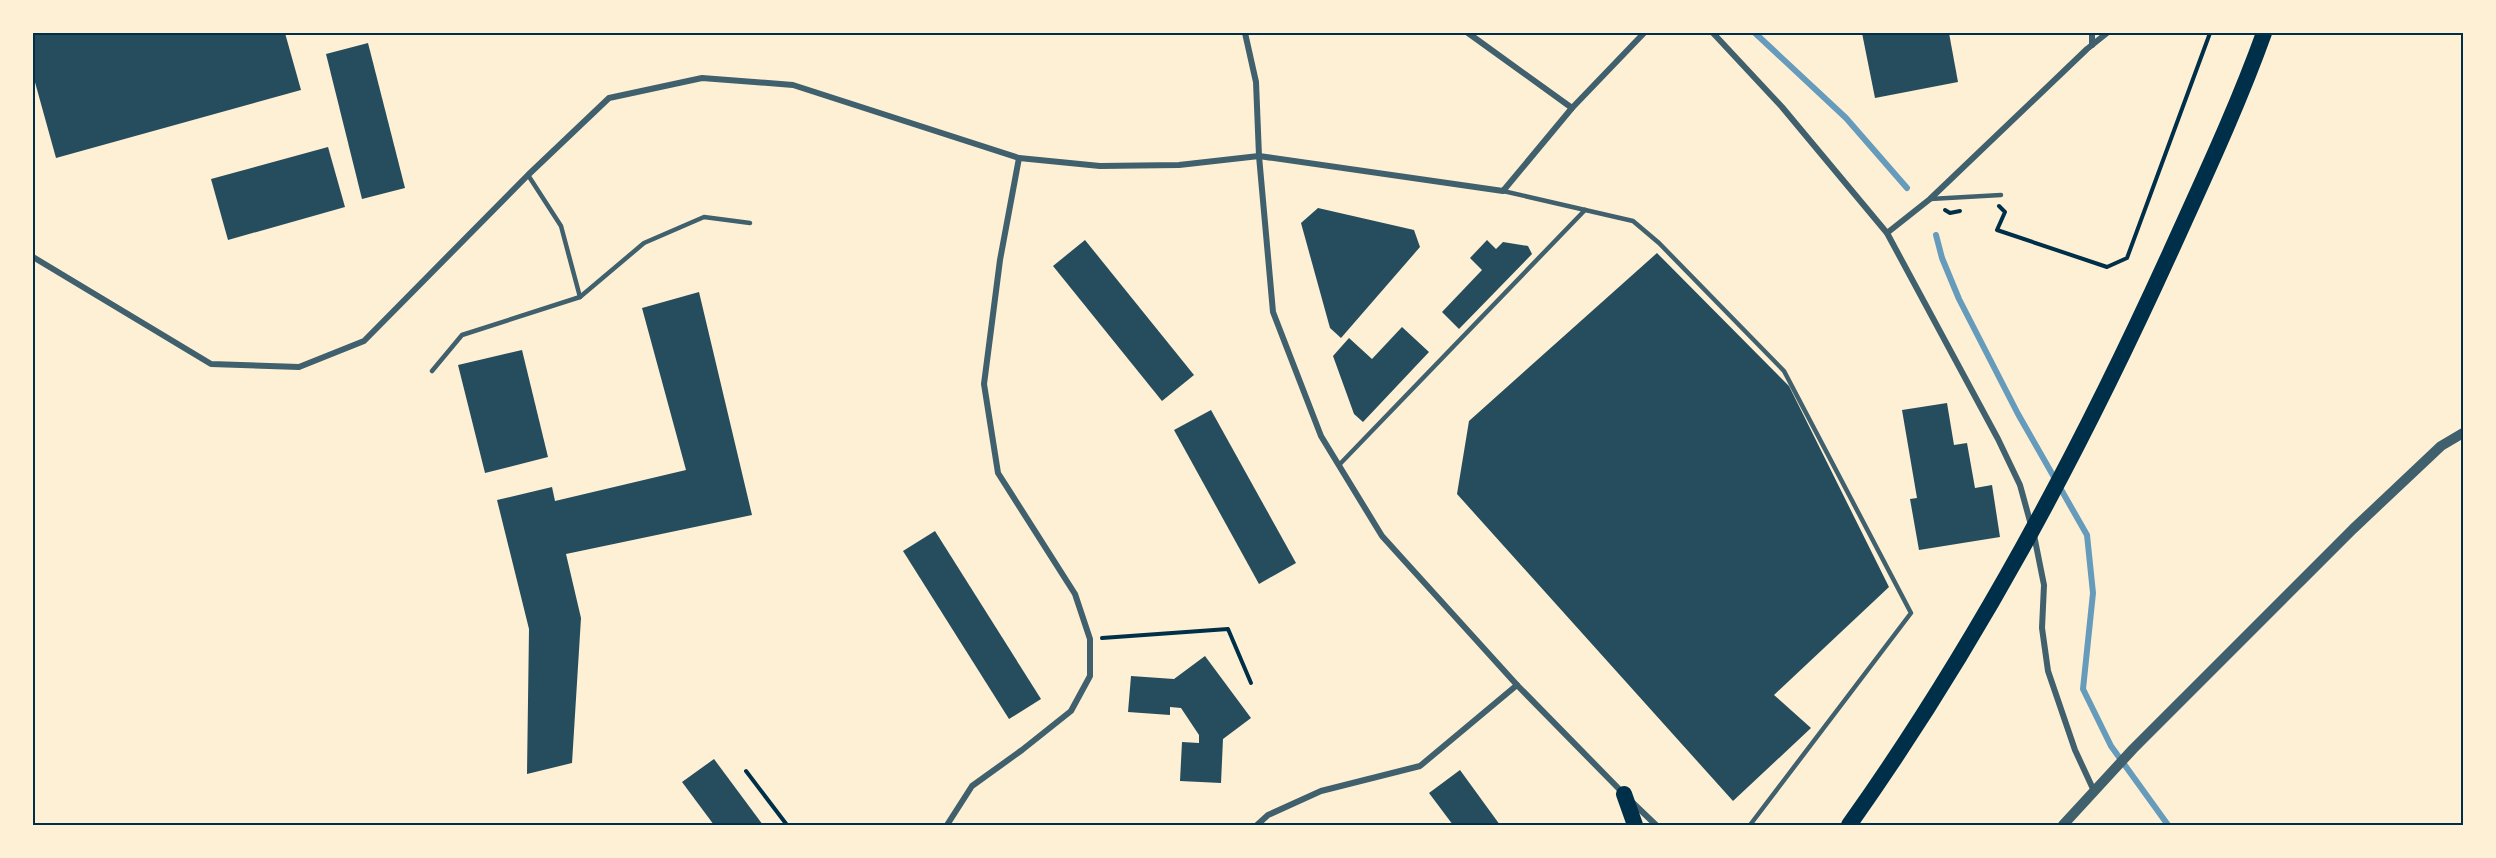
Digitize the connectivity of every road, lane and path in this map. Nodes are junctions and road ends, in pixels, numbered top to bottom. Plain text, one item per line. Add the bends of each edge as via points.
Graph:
1 (1245, 33) edge
2 (1467, 33) edge
3 (1644, 33) edge
4 (1713, 33) edge
5 (2092, 33) edge
6 (2107, 33) edge
7 (2210, 33) edge
8 (2265, 33) edge
9 (2092, 45) junction
10 (1572, 108) junction
11 (1258, 156) junction
12 (1019, 158) junction
13 (528, 175) junction
14 (1503, 191) junction
15 (2001, 195) dead end
16 (1930, 199) junction
17 (1996, 203) dead end
18 (1585, 210) junction
19 (1961, 211) dead end
20 (750, 223) dead end
21 (1887, 233) junction
22 (33, 257) edge
23 (580, 297) junction
24 (432, 371) dead end
25 (2463, 433) edge
26 (1339, 465) junction
27 (1089, 639) junction
28 (1251, 683) dead end
29 (1517, 685) junction
30 (746, 771) dead end
31 (2094, 791) junction
32 (1624, 794) junction
33 (787, 825) edge
34 (947, 825) edge
35 (1257, 825) edge
36 (1635, 825) edge
37 (1656, 825) edge
38 (1750, 825) edge
39 (1849, 825) edge
40 (2063, 825) edge

1 - 11 street via 1256,82
2 - 10 street
3 - 10 street
4 - 21 street via 1782,107
5 - 9 street
6 - 9 street
7 - 17 path via 2127,258 2107,267 1997,230 2005,212
8 - 39 highway via 2242,95 2128,344 2005,580 1936,696
9 - 16 street
10 - 14 street
11 - 12 street via 1179,165 1112,166
11 - 14 street
11 - 26 street via 1272,312 1321,436
12 - 13 street via 793,85 702,78 609,98
12 - 27 street via 1000,260 984,384 998,473 1075,594
13 - 22 street via 364,341 299,367 211,364
13 - 23 lane via 561,226
14 - 18 lane
15 - 16 lane
16 - 19 path via 1950,213
16 - 21 street
18 - 26 lane
18 - 38 lane via 1633,221 1784,371 1911,613
20 - 23 lane via 704,217 664,234 644,243
21 - 31 street via 2020,485 2042,566 2043,652 2075,750
23 - 24 lane via 462,335
25 - 31 street via 2441,446 2353,529
26 - 29 street via 1382,536
27 - 28 path via 1228,629
27 - 34 street via 1090,676 1071,711 972,786
29 - 32 street
29 - 35 street via 1420,766 1321,791 1268,815
30 - 33 path
31 - 40 street
32 - 36 highway
32 - 37 street

